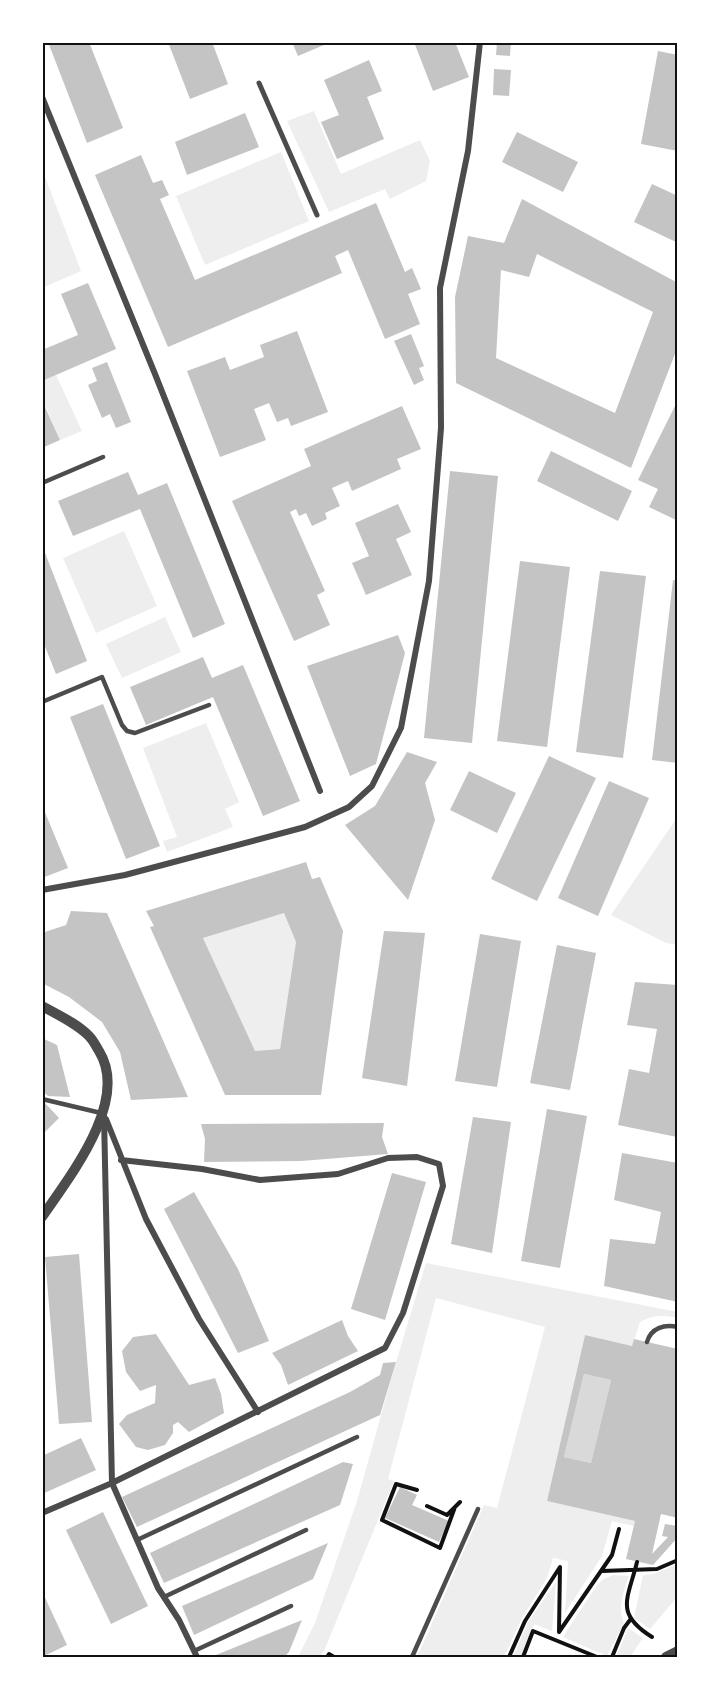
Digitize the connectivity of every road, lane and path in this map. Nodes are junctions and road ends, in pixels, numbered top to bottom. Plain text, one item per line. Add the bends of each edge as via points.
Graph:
1 (480, 42) edge
2 (259, 83) dead end
3 (42, 97) edge
4 (317, 215) dead end
5 (103, 456) dead end
6 (42, 483) edge
7 (42, 702) edge
8 (209, 705) dead end
9 (320, 791) dead end
10 (42, 890) edge
11 (42, 1006) edge
12 (42, 1099) edge
13 (104, 1113) junction
14 (121, 1160) junction
15 (42, 1217) edge
16 (678, 1327) edge
17 (647, 1342) dead end
18 (258, 1412) junction
19 (357, 1437) dead end
20 (112, 1483) junction
21 (417, 1490) dead end
22 (460, 1502) dead end
23 (427, 1506) dead end
24 (455, 1507) junction
25 (478, 1509) dead end
26 (42, 1513) edge
27 (619, 1529) dead end
28 (306, 1530) dead end
29 (137, 1540) junction
30 (678, 1560) edge
31 (637, 1562) dead end
32 (635, 1569) junction
33 (601, 1571) junction
34 (164, 1597) junction
35 (291, 1606) dead end
36 (630, 1620) junction
37 (559, 1632) junction
38 (652, 1637) dead end
39 (555, 1640) junction
40 (678, 1651) edge
41 (195, 1654) edge
42 (327, 1657) edge
43 (334, 1657) edge
44 (412, 1657) edge
45 (509, 1657) edge
46 (523, 1657) edge
47 (597, 1657) edge
48 (612, 1657) edge
49 (666, 1657) edge

1 - 10 street via 468,151 440,288 441,429 429,581 401,728 372,786 349,807 305,827 125,875
2 - 4 street
3 - 9 street
5 - 6 lane
7 - 8 lane via 102,677 122,725 135,733
11 - 13 street via 90,1036 105,1061 108,1092
12 - 13 lane
13 - 14 street
13 - 15 street via 86,1150
13 - 20 street
14 - 18 street via 146,1219 194,1309
14 - 18 street via 260,1180 338,1174 388,1158 417,1157 439,1164 443,1186 403,1312 385,1348
16 - 17 lane via 657,1329
18 - 20 street
19 - 29 lane
20 - 26 street
20 - 29 street
21 - 24 path via 396,1484 382,1520 440,1548
22 - 24 path
23 - 24 path via 447,1515
25 - 44 lane
27 - 33 path via 612,1555
28 - 34 lane
29 - 34 street
30 - 32 path via 657,1569
31 - 32 path
32 - 33 path
32 - 36 path via 627,1603
33 - 37 path
34 - 41 street
35 - 41 lane
36 - 38 path
36 - 48 path
37 - 39 path
37 - 45 path via 560,1567 525,1621
39 - 46 path via 533,1631
39 - 47 path
40 - 49 street
42 - 43 path

